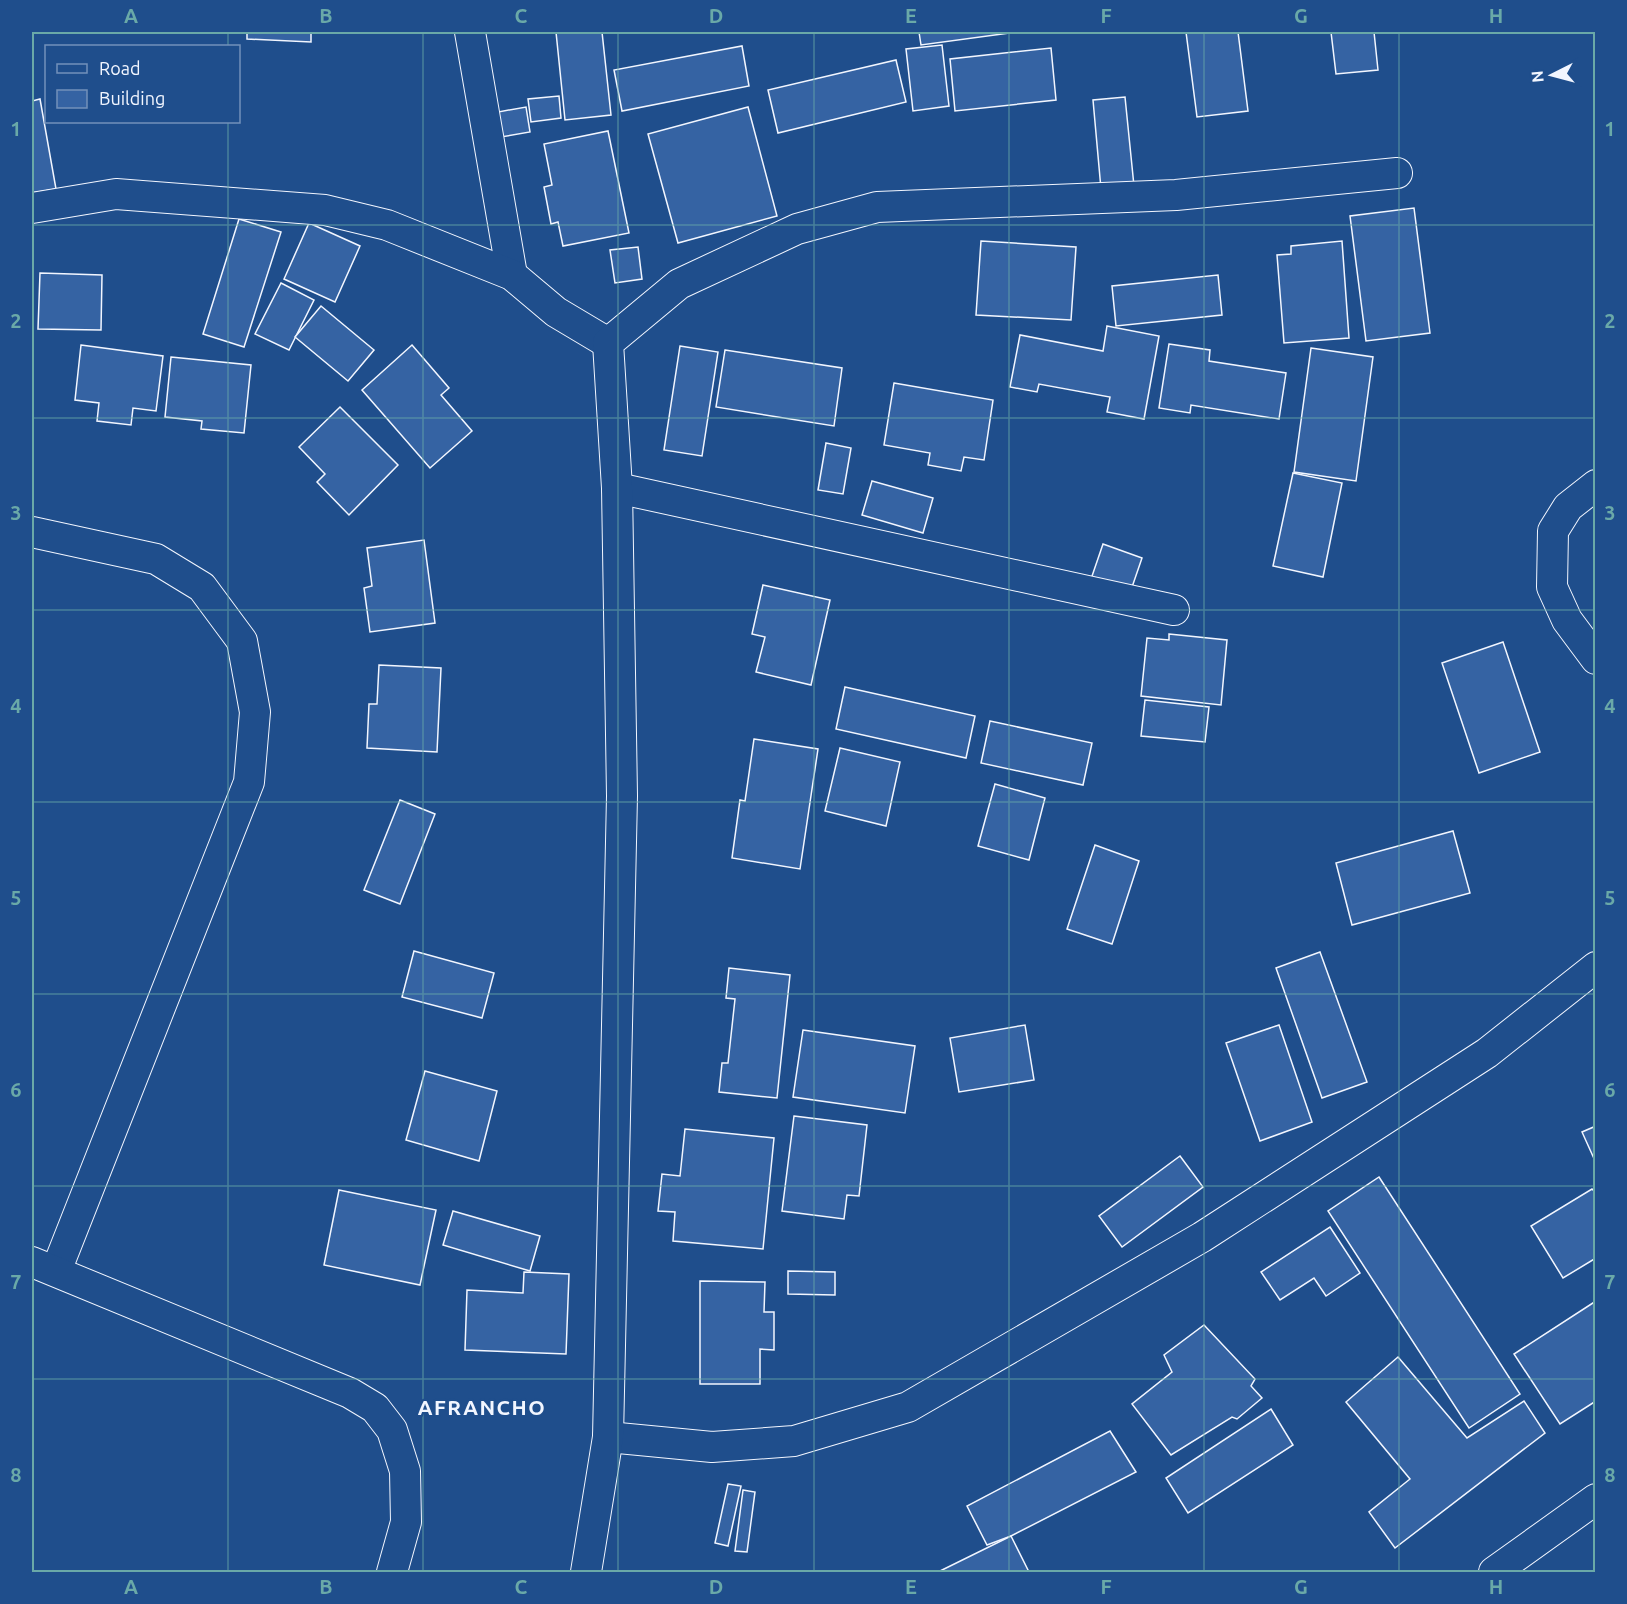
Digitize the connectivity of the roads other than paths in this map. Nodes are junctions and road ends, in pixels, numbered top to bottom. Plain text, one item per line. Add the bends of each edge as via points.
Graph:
1 (470, 32) edge
2 (1397, 173) dead end
3 (32, 208) edge
4 (512, 275) junction
5 (608, 343) junction
6 (1596, 485) edge
7 (617, 488) junction
8 (32, 532) edge
9 (1174, 610) dead end
10 (1596, 659) edge
11 (1596, 967) edge
12 (44, 1267) edge
13 (608, 1437) junction
14 (1596, 1499) edge
15 (392, 1572) edge
16 (586, 1572) edge
17 (1494, 1572) edge

1 - 4 street
2 - 5 street via 1176,195 878,207 797,229 679,284
3 - 4 street via 116,194 325,210 387,225
4 - 5 street via 556,312
5 - 7 street
6 - 10 street via 1569,507 1553,531 1552,587 1567,620
7 - 9 street
7 - 13 street via 622,796
8 - 12 street via 156,559 202,587 242,641 255,712 249,782
11 - 13 street via 1487,1053 1222,1225 908,1407 794,1441 712,1448
12 - 15 street via 350,1393 375,1408 392,1430 405,1471 406,1522
13 - 16 street
14 - 17 street

